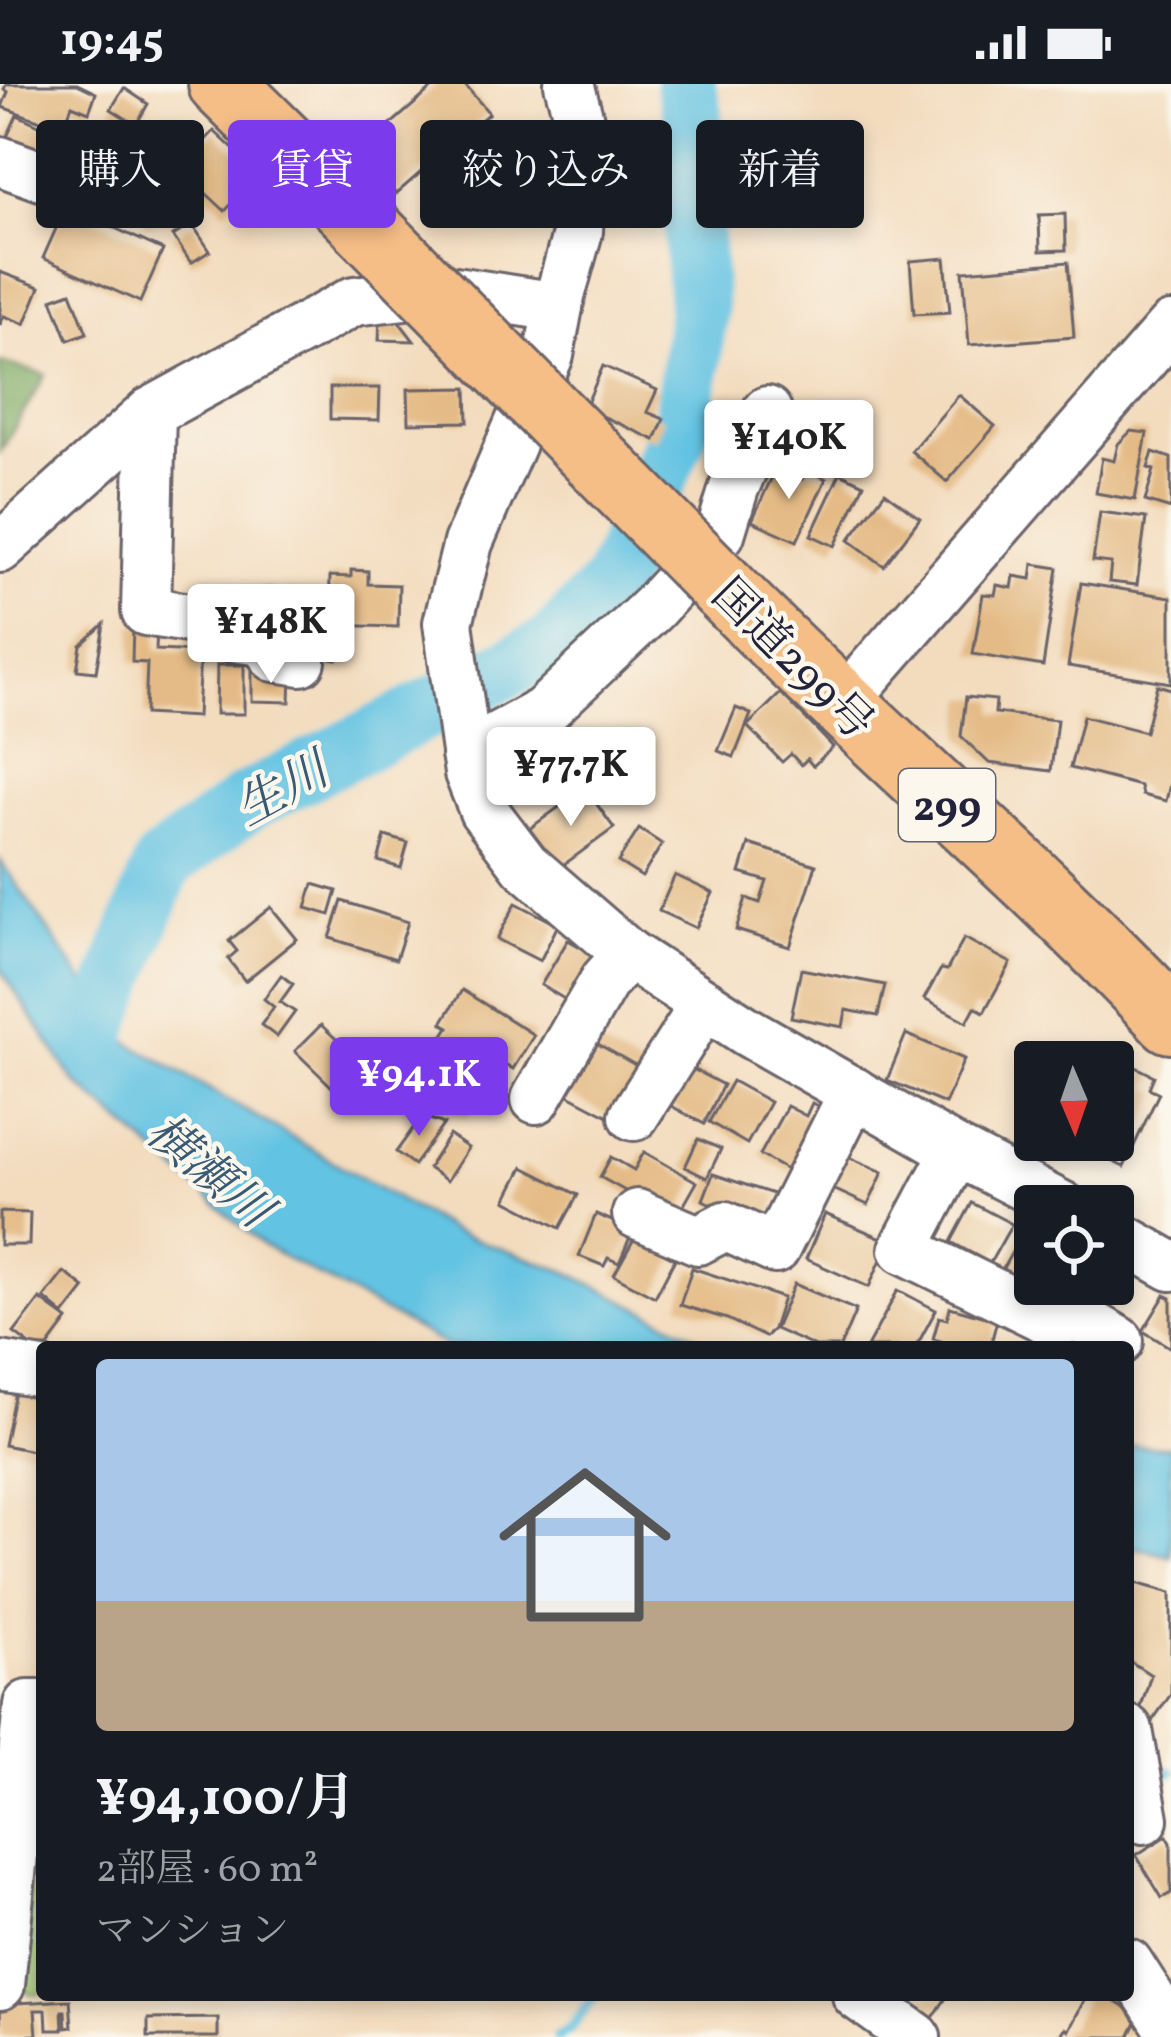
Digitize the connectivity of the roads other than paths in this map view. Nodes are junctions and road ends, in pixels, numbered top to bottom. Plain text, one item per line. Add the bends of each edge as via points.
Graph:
1 (222, 84) edge
2 (569, 84) edge
3 (0, 161) edge
4 (36, 174) edge
5 (558, 307) junction
6 (1171, 327) edge
7 (767, 411) dead end
8 (151, 412) junction
9 (0, 548) edge
10 (302, 661) dead end
11 (841, 705) junction
12 (464, 738) junction
13 (628, 953) junction
14 (705, 1004) junction
15 (1171, 1020) edge
16 (854, 1092) junction
17 (536, 1100) dead end
18 (634, 1116) dead end
19 (956, 1151) junction
20 (1022, 1185) edge
21 (637, 1214) dead end
22 (1134, 1245) edge
23 (1171, 1266) edge
24 (1014, 1303) edge
25 (1018, 1305) edge
26 (1068, 1305) edge
27 (1081, 1305) edge
28 (1119, 1341) dead end
29 (0, 1366) edge
30 (36, 1372) edge
31 (36, 1705) edge
32 (1134, 1757) edge
33 (1148, 1819) edge
34 (1134, 1972) edge
35 (1, 1981) edge
36 (863, 2011) edge
37 (1171, 2030) edge
38 (916, 2037) edge

1 - 11 highway, 国道299号 / 299, bridge
2 - 5 street via 583,134 578,231
3 - 4 street
5 - 8 street via 448,290 354,301
5 - 12 street via 549,355 468,543 448,623
6 - 11 street
7 - 12 street via 720,534 653,608 543,712
8 - 9 street
8 - 10 street via 146,610 218,623 231,637 263,641 275,657
11 - 15 highway, 国道299号 / 299
12 - 13 street via 484,811 525,866
13 - 14 street
13 - 17 street
14 - 16 street
14 - 18 street
16 - 19 street
16 - 21 street via 789,1249 725,1226 698,1240
19 - 20 street
19 - 24 street via 904,1249
22 - 23 street
25 - 26 street via 1057,1324
27 - 28 street
29 - 30 street
31 - 35 street via 28,1705
32 - 33 street
34 - 37 street
36 - 38 street

